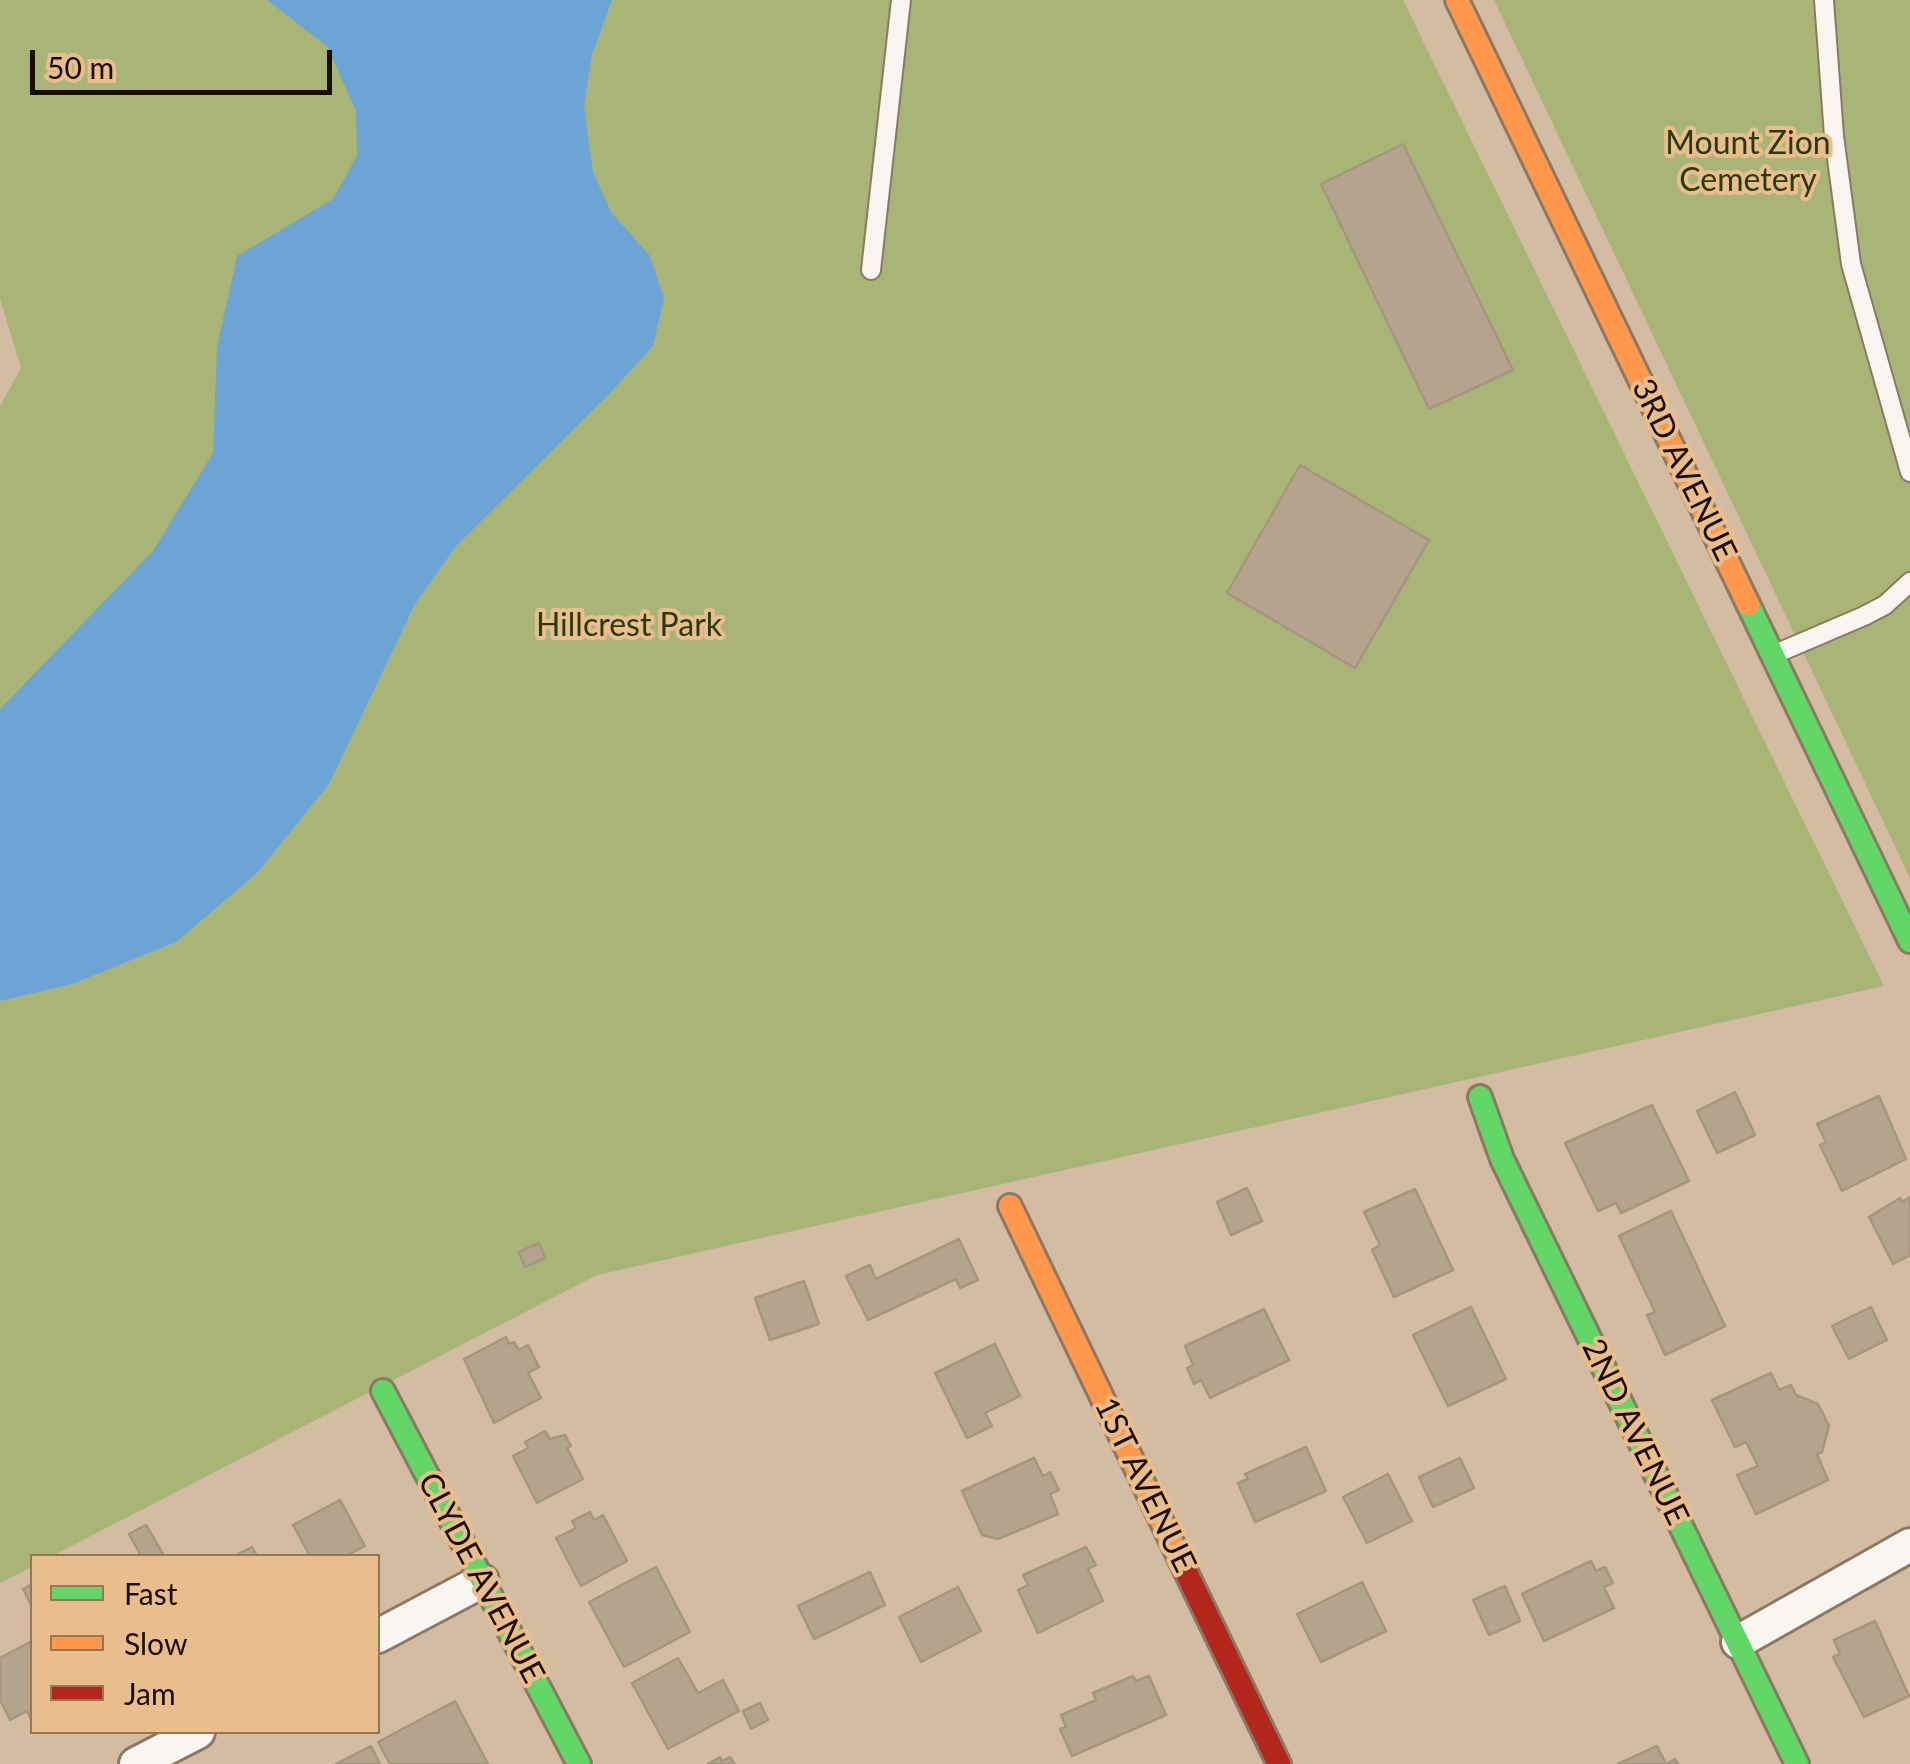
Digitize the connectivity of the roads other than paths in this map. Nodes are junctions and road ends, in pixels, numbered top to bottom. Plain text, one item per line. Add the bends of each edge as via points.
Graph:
1 (901, 0) edge
2 (1457, 0) edge
3 (1824, 0) edge
4 (871, 270) dead end
5 (1910, 472) edge
6 (1910, 582) edge
7 (1773, 655) junction
8 (1910, 941) edge
9 (1480, 1097) dead end
10 (1010, 1206) dead end
11 (383, 1391) dead end
12 (1910, 1546) edge
13 (482, 1580) junction
14 (380, 1635) edge
15 (1738, 1642) junction
16 (194, 1734) edge
17 (136, 1764) edge
18 (578, 1764) edge
19 (1279, 1764) edge
20 (1796, 1764) edge

1 - 4 lane
2 - 7 street, 3RD AVENUE
3 - 5 lane via 1851,264
6 - 7 lane via 1864,616
7 - 8 street, 3RD AVENUE
9 - 15 street, 2ND AVENUE via 1502,1159
10 - 19 street, 1ST AVENUE
11 - 13 street, CLYDE AVENUE
12 - 15 street
13 - 14 street
13 - 18 street, CLYDE AVENUE
15 - 20 street, 2ND AVENUE
16 - 17 street

